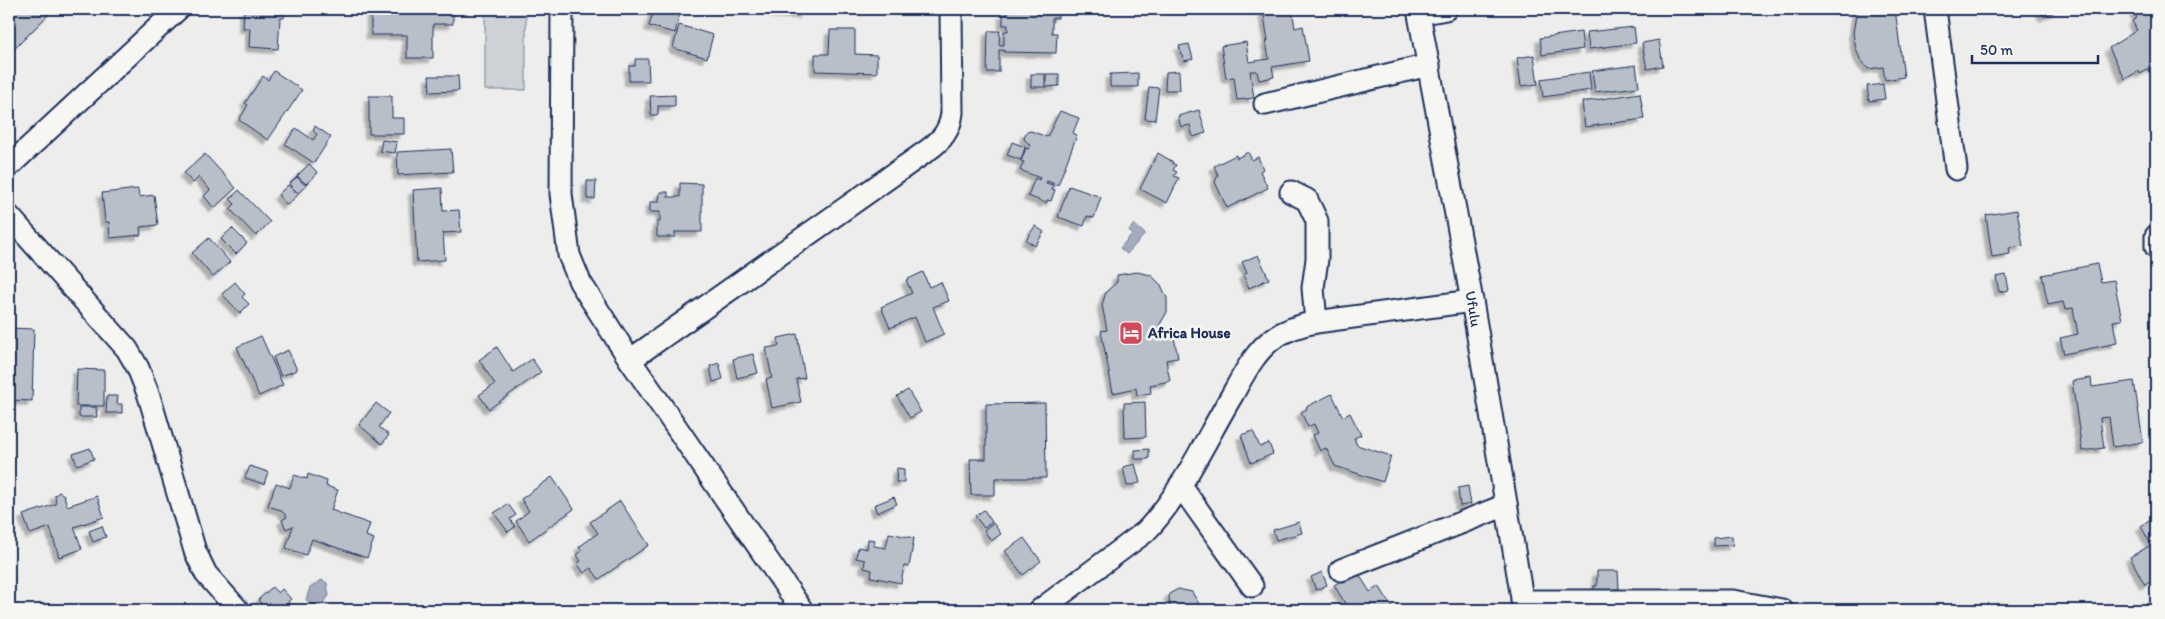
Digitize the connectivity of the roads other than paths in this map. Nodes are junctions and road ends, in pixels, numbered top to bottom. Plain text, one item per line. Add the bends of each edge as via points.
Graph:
1 (178, 9) edge
2 (562, 9) edge
3 (951, 9) edge
4 (1446, 9) edge
5 (1935, 9) edge
6 (1419, 12) edge
7 (1429, 65) junction
8 (1265, 104) dead end
9 (9, 166) edge
10 (1956, 169) dead end
11 (1291, 192) dead end
12 (9, 216) edge
13 (2156, 236) edge
14 (2156, 246) edge
15 (1472, 301) junction
16 (1316, 322) junction
17 (630, 360) junction
18 (1180, 485) junction
19 (1506, 506) junction
20 (1341, 570) dead end
21 (1252, 586) dead end
22 (1523, 605) edge
23 (1048, 608) edge
24 (238, 610) edge
25 (802, 610) edge
26 (1782, 610) edge

1 - 9 street
2 - 17 street via 561,194 569,254 580,282
3 - 17 street via 952,113 949,129 942,139
4 - 6 street
5 - 10 street
6 - 7 street, Ufulu
7 - 8 street
7 - 15 street, Ufulu
11 - 16 street via 1307,200 1317,221 1313,288
12 - 24 street via 127,349 149,396 195,551 206,574
13 - 14 street
15 - 16 street
15 - 19 street, Ufulu
16 - 18 street via 1285,331 1273,338 1256,356
17 - 25 street
18 - 21 street
18 - 23 street via 1145,532
19 - 20 street
19 - 22 street, Ufulu
22 - 26 street via 1733,601

